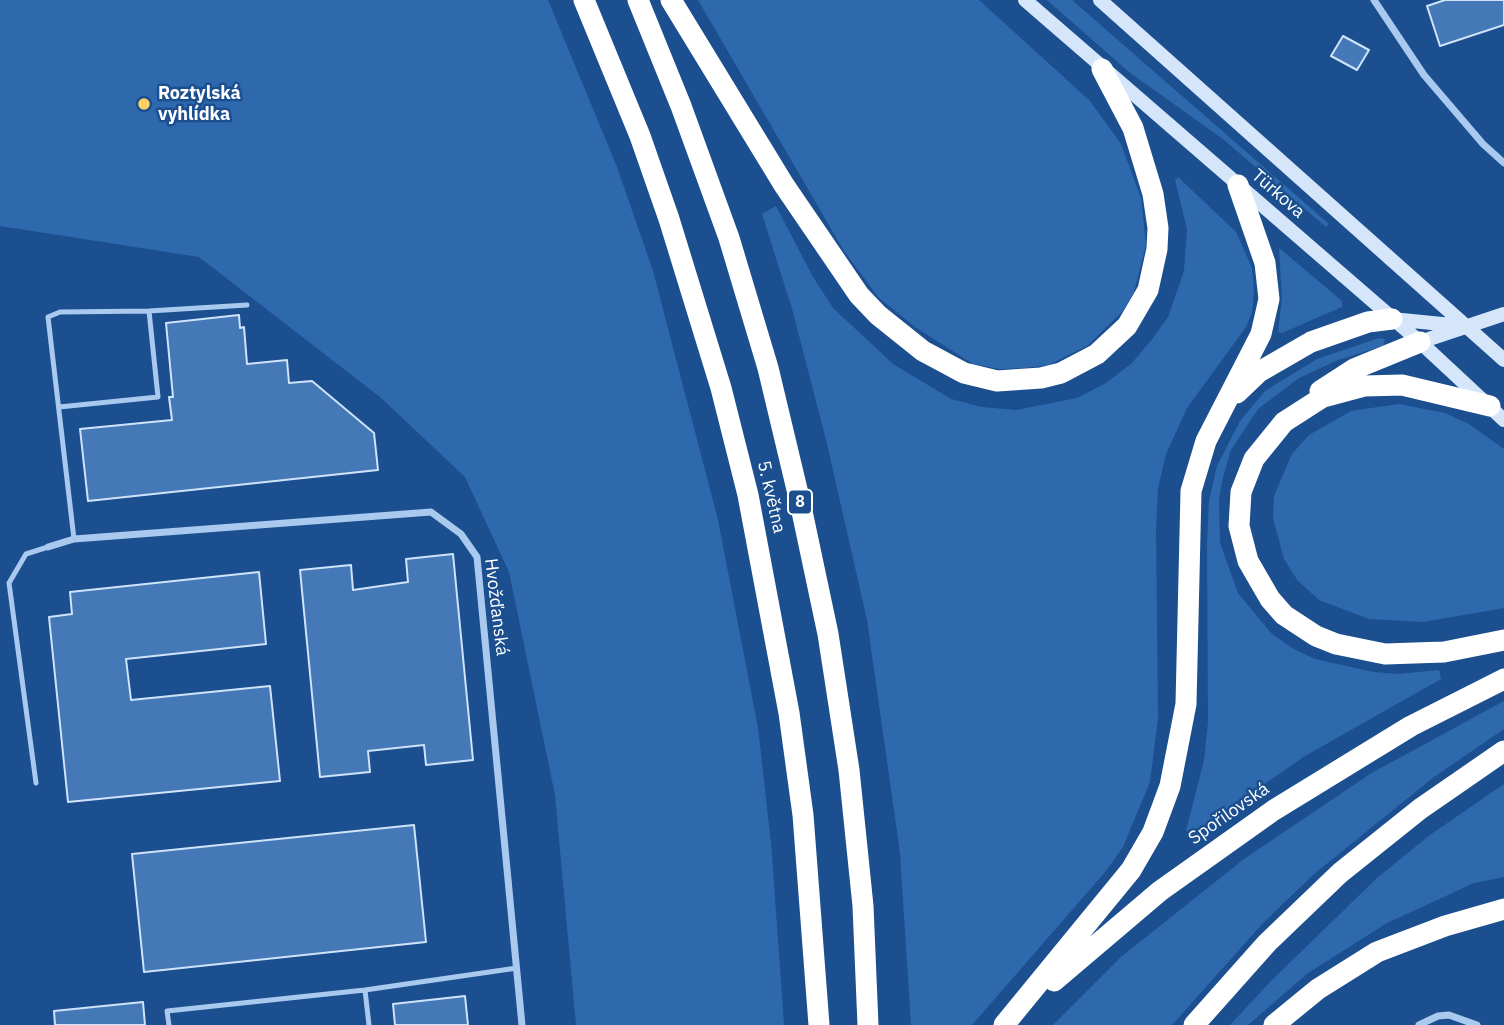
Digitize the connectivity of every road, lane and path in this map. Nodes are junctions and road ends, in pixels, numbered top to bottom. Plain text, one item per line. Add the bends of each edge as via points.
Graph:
1 (584, 0) edge
2 (638, 0) edge
3 (671, 0) edge
4 (1025, 0) edge
5 (1100, 0) edge
6 (1374, 0) edge
7 (1102, 69) junction
8 (1504, 163) edge
9 (1238, 185) junction
10 (247, 304) dead end
11 (149, 311) junction
12 (1504, 314) edge
13 (1392, 319) junction
14 (1466, 327) junction
15 (1420, 342) junction
16 (1504, 360) edge
17 (58, 407) junction
18 (1295, 413) junction
19 (1497, 413) edge
20 (1219, 417) junction
21 (74, 539) junction
22 (48, 547) joint
23 (1504, 640) edge
24 (1504, 679) edge
25 (1504, 751) edge
26 (36, 783) dead end
27 (1504, 909) edge
28 (517, 968) junction
29 (365, 990) junction
30 (169, 1025) edge
31 (369, 1025) edge
32 (522, 1025) edge
33 (819, 1025) edge
34 (868, 1025) edge
35 (1006, 1025) edge
36 (1194, 1025) edge
37 (1274, 1025) edge
38 (1419, 1025) edge
39 (1477, 1025) edge

1 - 33 highway, 5. května via 673,231 721,387 748,495 793,739 813,918
2 - 34 highway, 5. května / 8 via 729,238 768,368 800,502 828,634 849,770 863,906
3 - 7 highway via 784,185 859,295 923,351 964,373 998,381 1041,378 1080,365 1127,326 1148,290 1157,250 1153,194 1133,128
4 - 7 main road, Türkova
5 - 14 main road, Türkova
6 - 8 street via 1424,75
7 - 9 main road, Türkova
9 - 13 main road, Türkova
9 - 20 highway via 1265,263 1269,299 1261,334
10 - 11 lane
11 - 17 lane via 158,397
11 - 17 lane via 60,312 48,317
12 - 14 main road
13 - 14 main road
13 - 15 main road, Türkova
13 - 20 highway via 1332,333 1275,361 1247,383
14 - 15 main road
14 - 16 main road, Türkova
15 - 18 highway via 1354,369
15 - 19 main road, Türkova
17 - 21 lane
18 - 19 highway via 1341,391 1388,384 1423,388
18 - 23 highway via 1275,430 1254,459 1239,508 1248,561 1284,615 1316,636 1385,654 1444,652
20 - 35 highway via 1198,461 1192,491 1186,704 1170,786 1131,870
21 - 22 street, Hvožďanská
21 - 28 street, Hvožďanská via 431,512 461,534 477,557
22 - 26 lane via 26,554 9,583
24 - 35 highway, Spořilovská via 1411,726 1235,837 1108,933
25 - 36 highway via 1420,808 1340,873 1267,943
27 - 37 highway via 1377,952 1318,989
28 - 29 lane
28 - 32 street, Hvožďanská
29 - 30 lane via 167,1011
29 - 31 lane
38 - 39 street via 1449,1015

